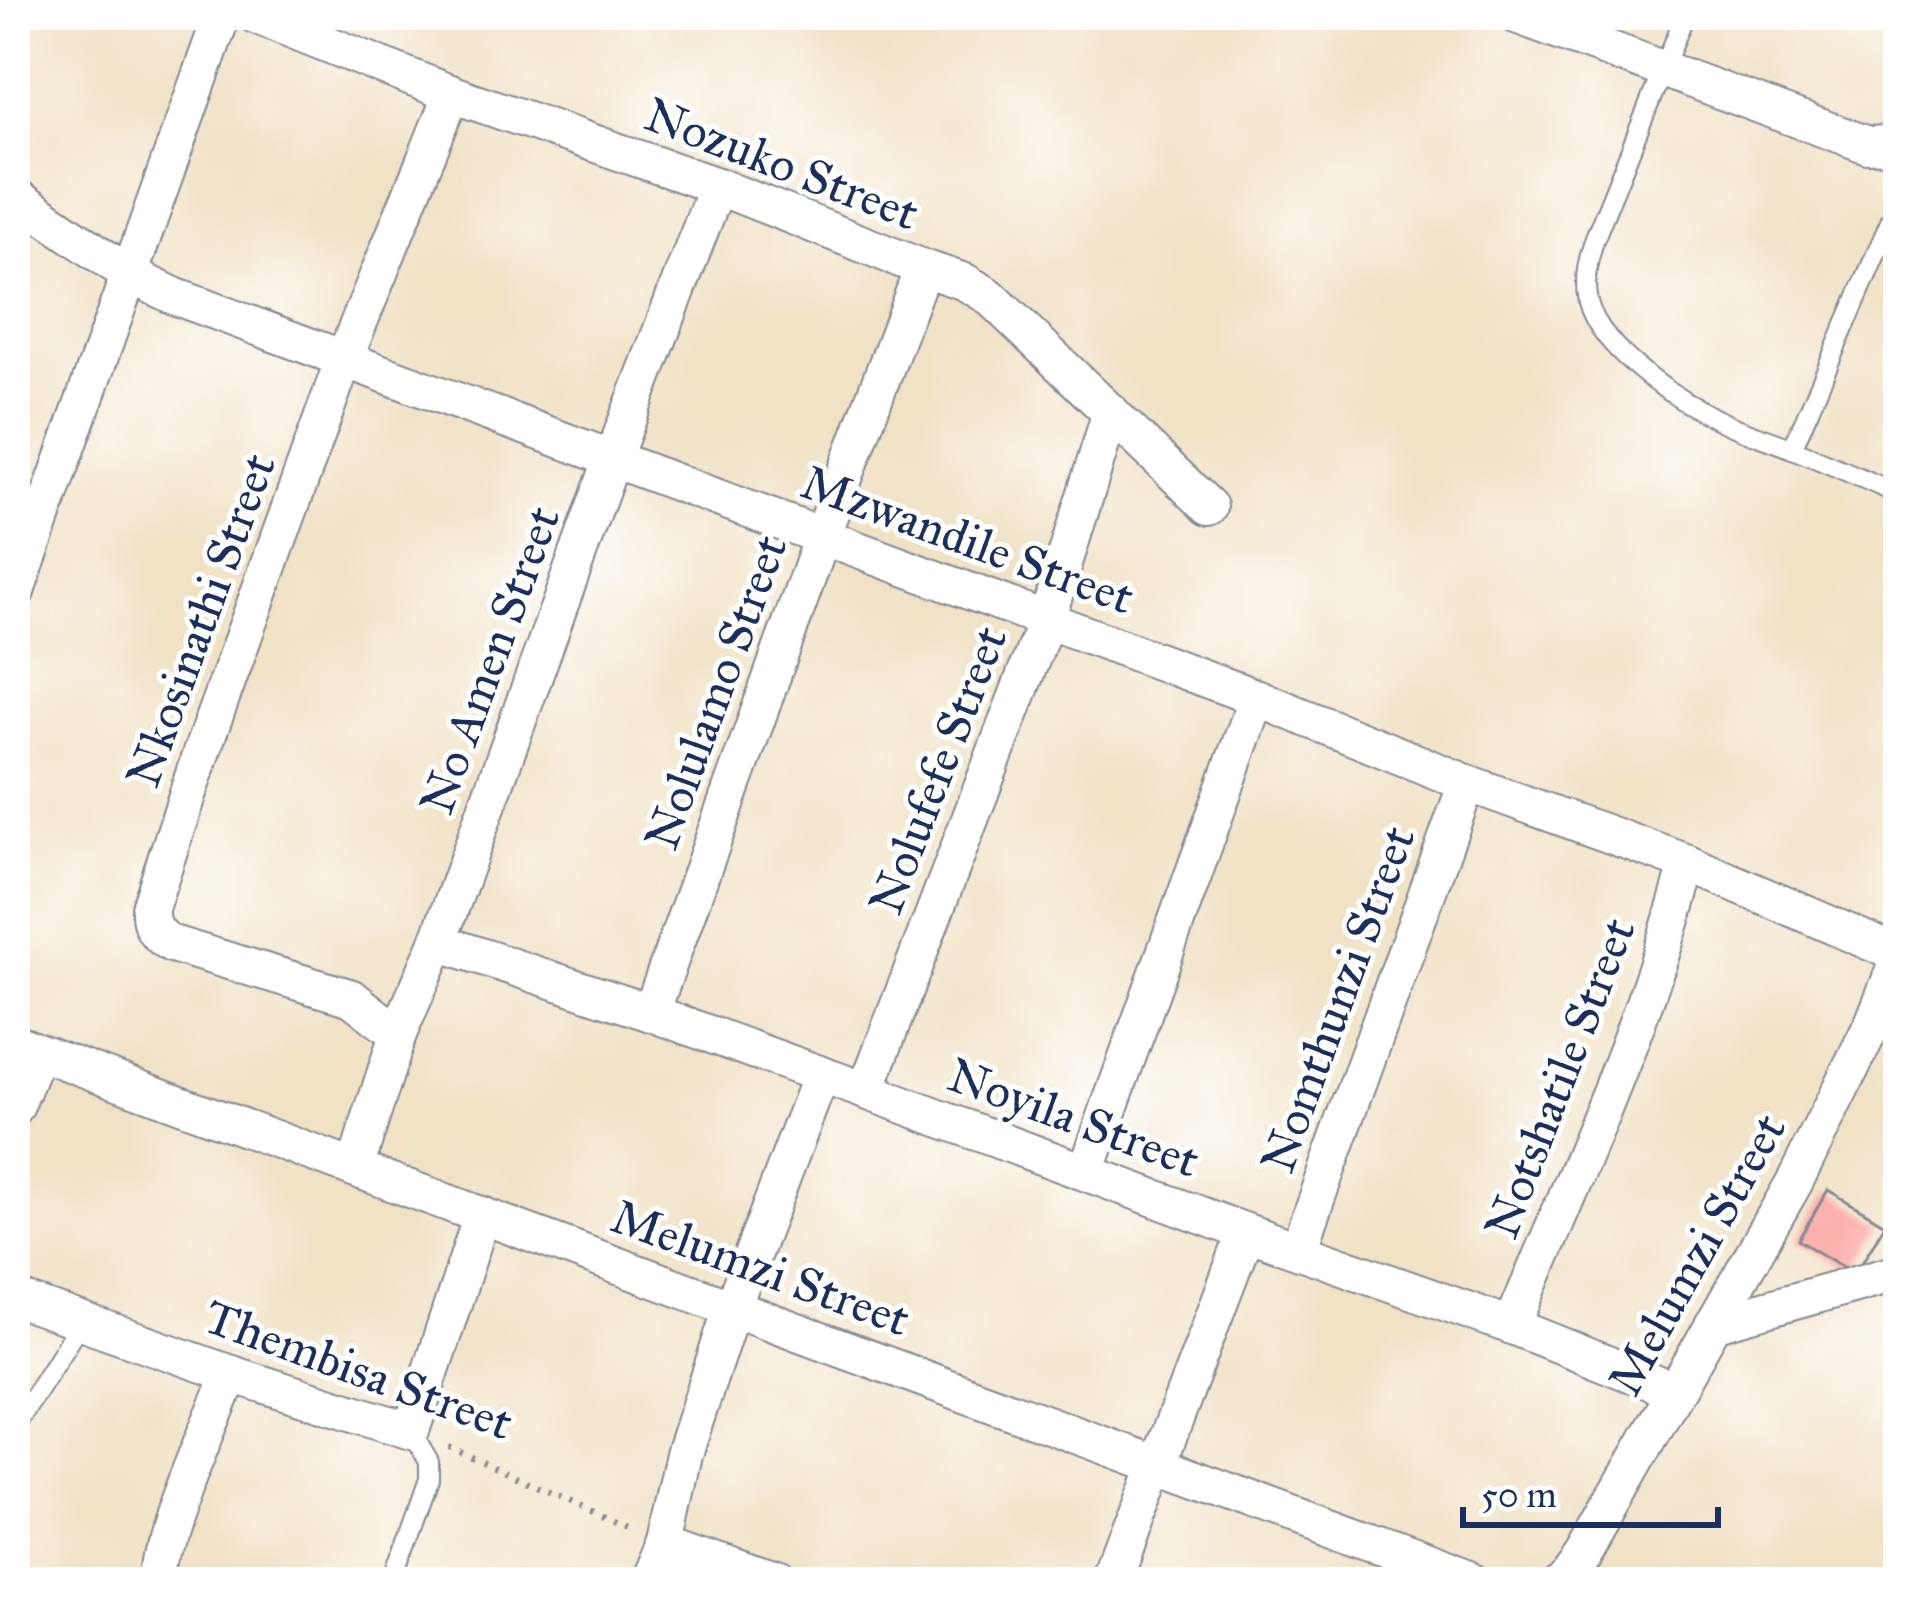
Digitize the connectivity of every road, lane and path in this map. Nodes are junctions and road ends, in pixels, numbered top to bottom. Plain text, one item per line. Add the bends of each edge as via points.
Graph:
1 (222, 15) edge
2 (255, 15) edge
3 (1516, 15) edge
4 (1685, 15) edge
5 (1666, 68) junction
6 (452, 94) junction
7 (1898, 140) edge
8 (717, 186) junction
9 (15, 196) edge
10 (1898, 203) edge
11 (923, 268) junction
12 (130, 275) junction
13 (344, 358) junction
14 (1111, 412) junction
15 (1792, 448) junction
16 (612, 460) junction
17 (1898, 494) edge
18 (1209, 507) dead end
19 (822, 537) junction
20 (16, 588) edge
21 (1046, 618) junction
22 (1257, 698) junction
23 (1467, 783) junction
24 (1688, 863) junction
25 (438, 943) junction
26 (1898, 957) edge
27 (650, 1013) junction
28 (398, 1034) junction
29 (27, 1047) edge
30 (821, 1075) junction
31 (866, 1091) junction
32 (15, 1108) edge
33 (355, 1168) junction
34 (1086, 1172) junction
35 (482, 1215) junction
36 (1246, 1232) junction
37 (1298, 1249) junction
38 (1898, 1272) edge
39 (15, 1298) edge
40 (732, 1308) junction
41 (81, 1321) junction
42 (1713, 1324) junction
43 (1512, 1326) junction
44 (231, 1374) junction
45 (1674, 1391) junction
46 (15, 1426) edge
47 (411, 1431) junction
48 (1159, 1464) junction
49 (665, 1544) junction
50 (161, 1582) edge
51 (393, 1582) edge
52 (648, 1582) edge
53 (774, 1582) edge
54 (1113, 1582) edge
55 (1474, 1582) edge
56 (1557, 1582) edge

1 - 12 street
2 - 6 street, Nozuko Street
3 - 5 street
4 - 5 lane
5 - 7 street via 1868,145
5 - 15 lane via 1594,238 1588,300 1604,334 1661,384 1724,422
6 - 8 street, Nozuko Street
6 - 13 street, Nkosinathi Street
8 - 11 street, Nozuko Street
8 - 16 street, No Amen Street
9 - 12 street, Mzwandile Street
10 - 15 lane
11 - 14 street, Nozuko Street via 989,296
11 - 19 street, Nolulamo Street
12 - 13 street, Mzwandile Street
12 - 20 street
13 - 16 street, Mzwandile Street
13 - 28 street, Nkosinathi Street via 149,919 172,944 352,998
14 - 18 street, Nozuko Street
14 - 21 street, Nolufefe Street
15 - 17 lane
16 - 19 street, Mzwandile Street
16 - 25 street, No Amen Street
19 - 21 street, Mzwandile Street
19 - 27 street, Nolulamo Street
21 - 22 street, Mzwandile Street
21 - 31 street, Nolufefe Street
22 - 23 street, Mzwandile Street
22 - 34 street
23 - 24 street, Mzwandile Street
23 - 37 street, Nomthunzi Street
24 - 26 street, Mzwandile Street
24 - 43 street, Notshatile Street via 1626,1050
25 - 27 street, Noyila Street
25 - 28 street, No Amen Street
26 - 42 street, Melumzi Street via 1795,1181
27 - 30 street, Noyila Street
28 - 33 street, No Amen Street
29 - 32 street
29 - 33 street, Melumzi Street
30 - 31 street, Noyila Street
30 - 40 street
31 - 34 street, Noyila Street
33 - 35 street, Melumzi Street
34 - 36 street, Noyila Street
35 - 40 street, Melumzi Street
35 - 47 street
36 - 37 street, Noyila Street
36 - 48 street
37 - 43 street, Noyila Street
38 - 42 street
39 - 41 street, Thembisa Street
40 - 48 street, Melumzi Street
40 - 49 street via 684,1454
41 - 44 street, Thembisa Street
41 - 46 lane
42 - 45 street, Melumzi Street
43 - 45 street, Noyila Street
44 - 47 street, Thembisa Street
44 - 50 street via 164,1542
45 - 56 street, Melumzi Street via 1584,1552
47 - 49 path, Thembisa Street
47 - 51 lane via 429,1479
48 - 54 street
48 - 55 street, Melumzi Street
49 - 52 street
49 - 53 street

